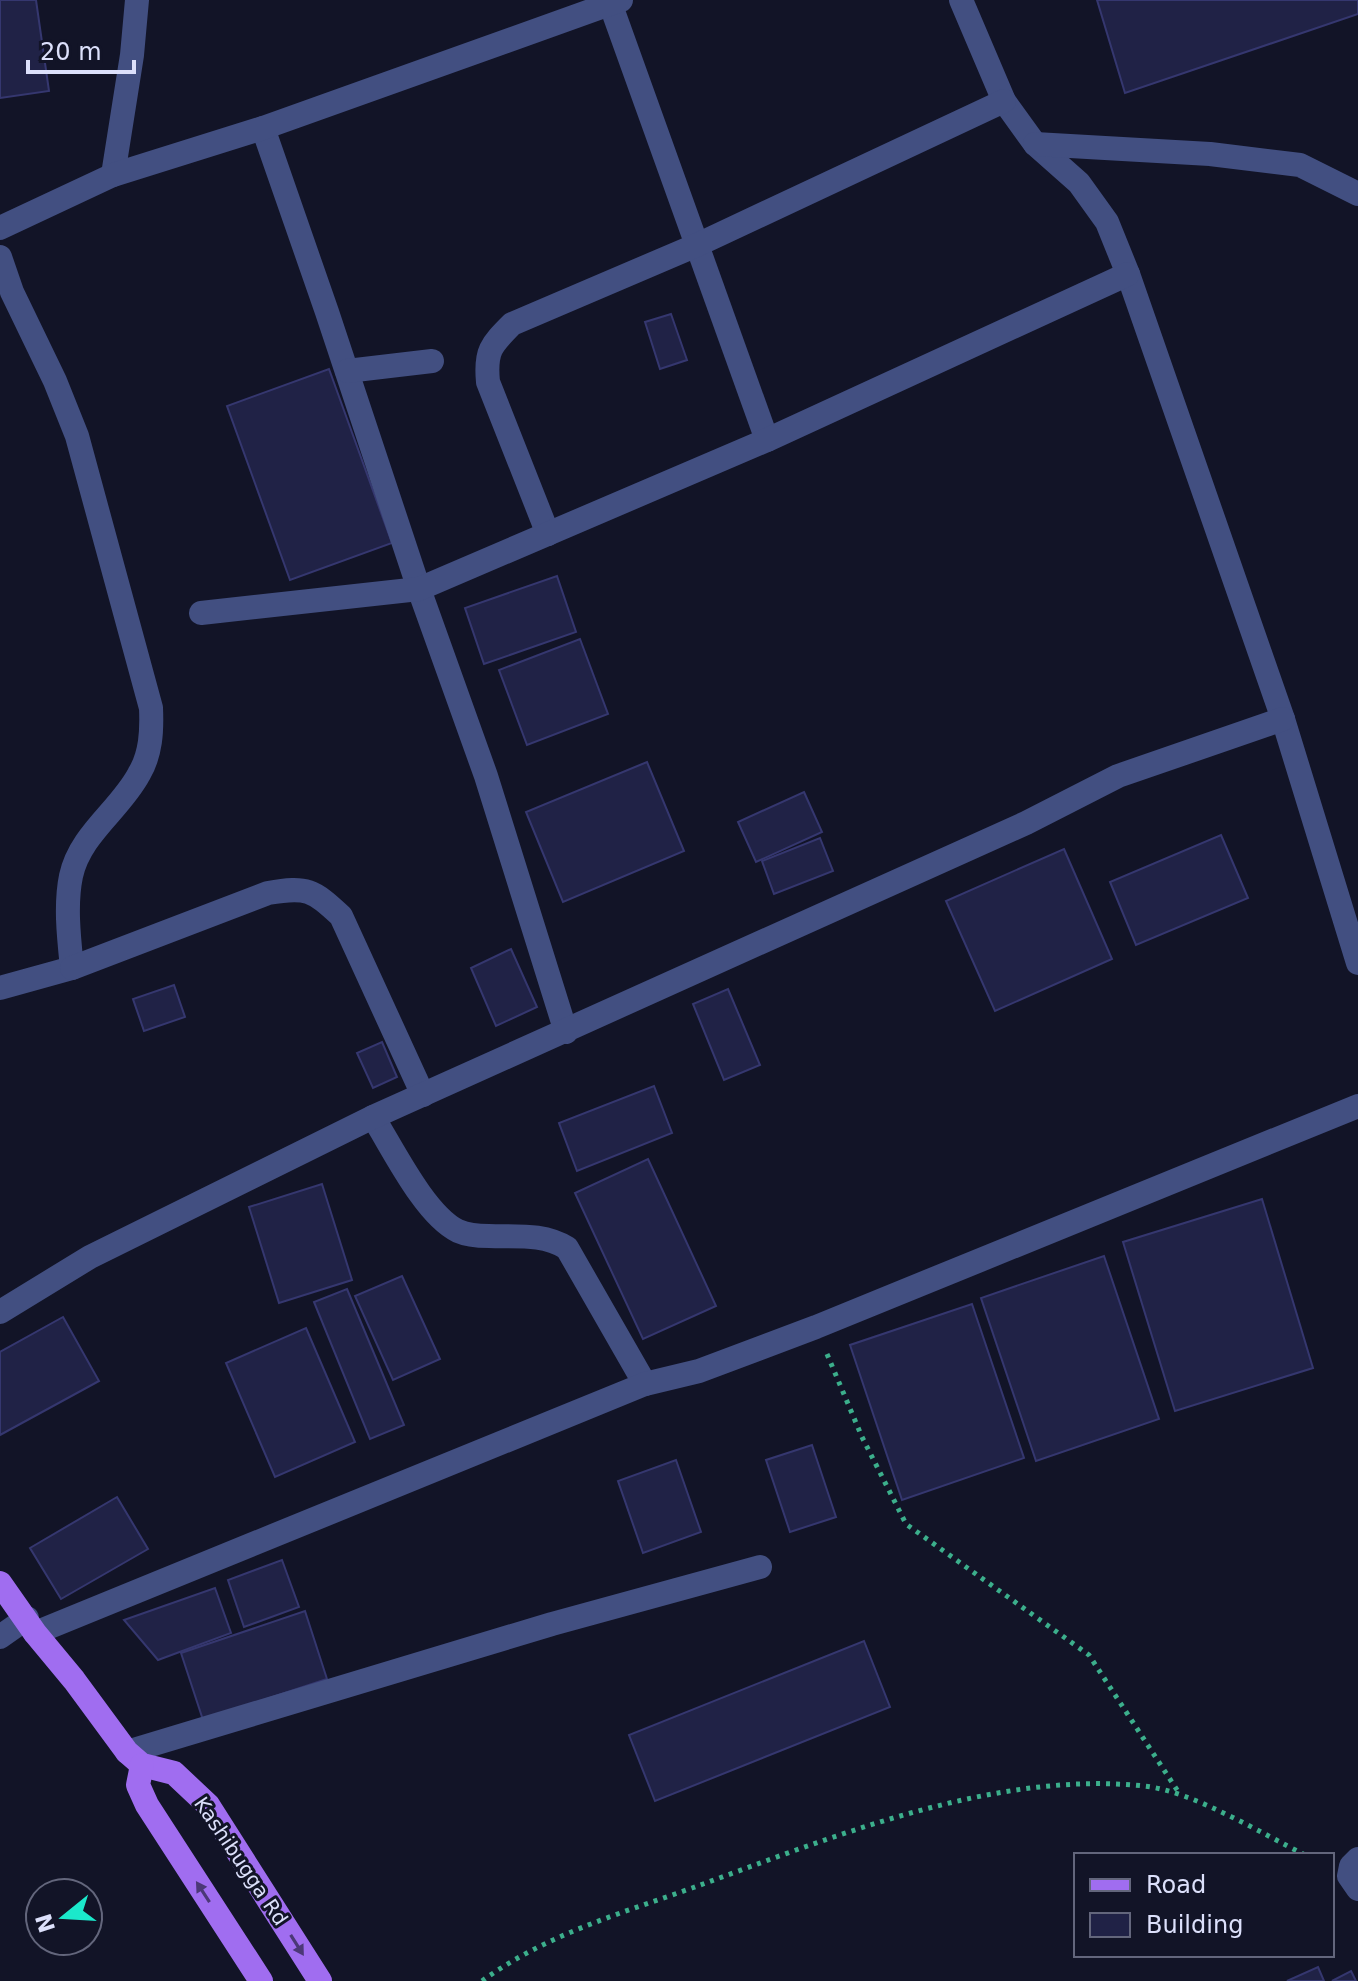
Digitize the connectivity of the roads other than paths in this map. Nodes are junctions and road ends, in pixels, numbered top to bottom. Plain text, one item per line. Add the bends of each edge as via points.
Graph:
1 (137, 0) edge
2 (961, 0) edge
3 (613, 1) edge
4 (1004, 101) junction
5 (263, 128) junction
6 (1035, 144) junction
7 (113, 175) junction
8 (1358, 194) edge
9 (0, 228) edge
10 (697, 245) junction
11 (0, 257) edge
12 (1128, 274) junction
13 (432, 361) dead end
14 (347, 371) junction
15 (767, 440) junction
16 (548, 534) junction
17 (419, 589) junction
18 (201, 613) dead end
19 (1283, 719) junction
20 (1358, 963) edge
21 (72, 968) junction
22 (0, 988) edge
23 (566, 1032) junction
24 (423, 1095) junction
25 (1358, 1106) edge
26 (373, 1117) junction
27 (0, 1312) edge
28 (645, 1384) junction
29 (760, 1567) dead end
30 (0, 1583) edge
31 (31, 1625) junction
32 (0, 1637) edge
33 (134, 1759) junction
34 (1358, 1859) edge
35 (1358, 1889) edge
36 (261, 1981) edge
37 (320, 1981) edge

1 - 7 street
2 - 4 street
3 - 5 street
3 - 10 street
4 - 6 street
4 - 10 street
5 - 7 street
5 - 14 street
6 - 8 street via 1300,165
6 - 12 street via 1079,183 1107,222
7 - 9 street
10 - 15 street
10 - 16 street via 512,324 493,343 486,361 488,382
11 - 21 street via 77,436 151,708 152,734 140,773 97,826 71,876
12 - 15 street
12 - 19 street
13 - 14 street
14 - 17 street
15 - 16 street
16 - 17 street
17 - 18 street
17 - 23 street via 486,776
19 - 20 street
19 - 23 street via 1118,776
21 - 22 street
21 - 24 street via 268,893 297,888 320,896 341,916
23 - 24 street
24 - 26 street
25 - 28 street via 816,1327 699,1371
26 - 27 street via 90,1257
26 - 28 street via 425,1201 459,1231 553,1239 567,1248
28 - 31 street
29 - 33 street via 552,1624
30 - 31 main road
31 - 32 street
31 - 33 main road
36 -> 33 main road via 147,1805
33 -> 37 main road, Kashibugga Rd via 174,1773 208,1805
34 - 35 street via 1349,1876

